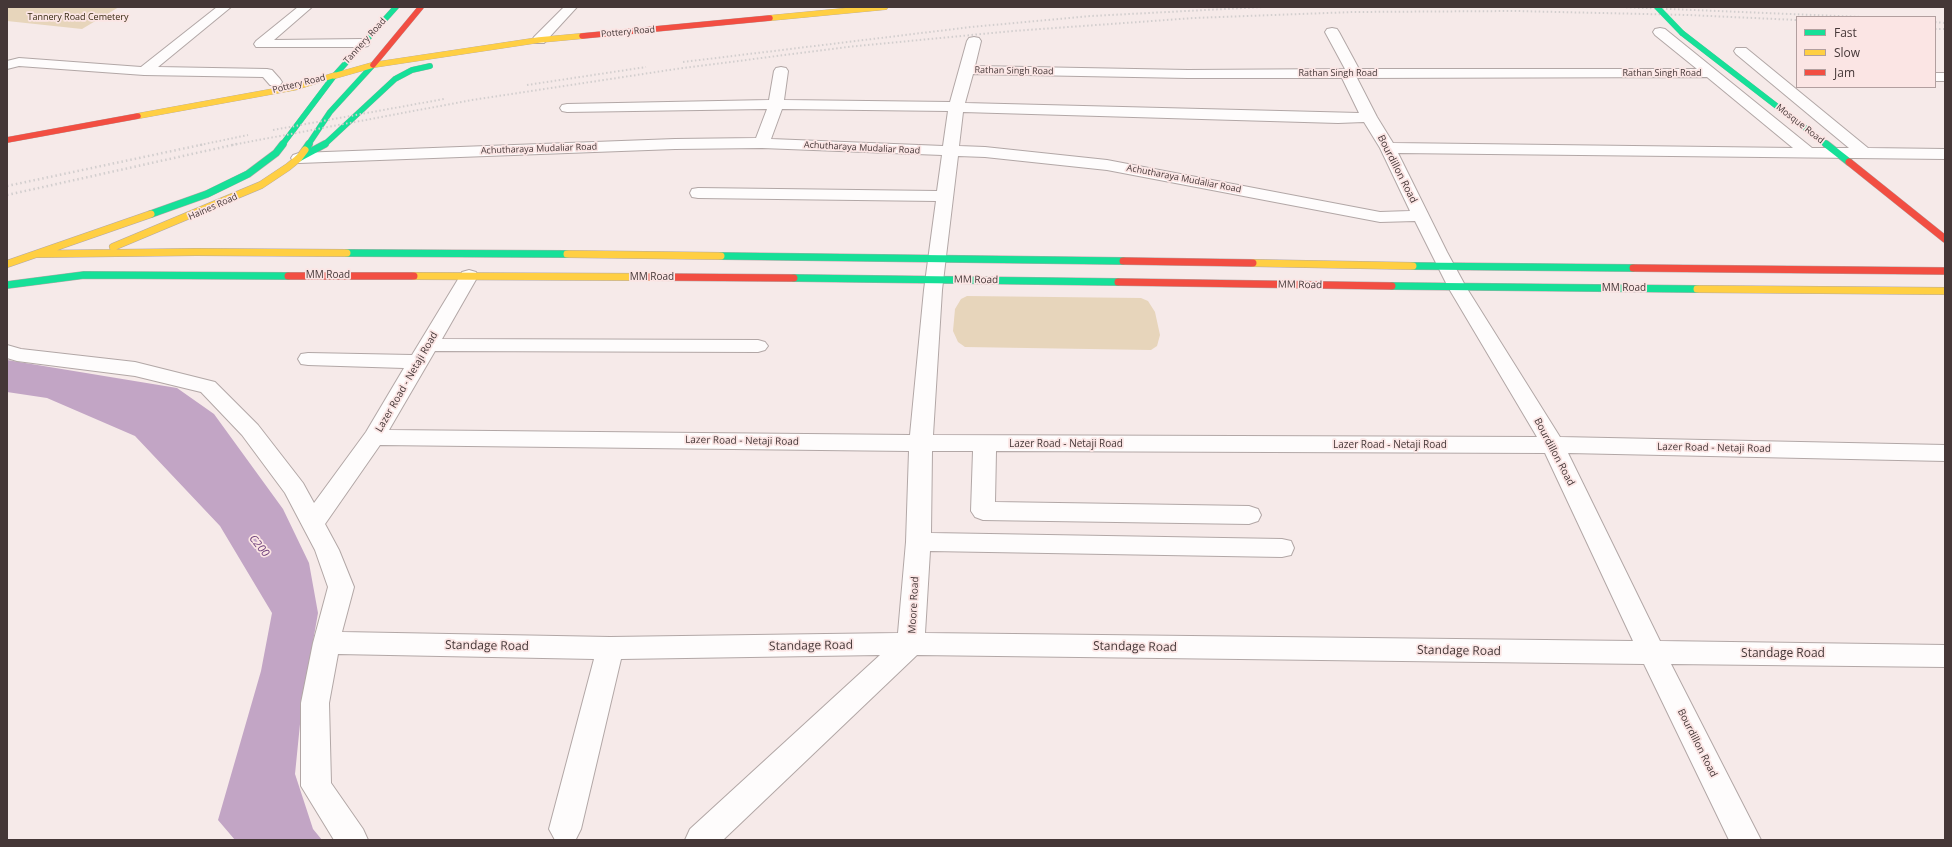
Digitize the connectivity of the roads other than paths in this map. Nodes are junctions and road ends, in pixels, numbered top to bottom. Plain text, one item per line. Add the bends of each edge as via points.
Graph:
1 (225, 7) edge
2 (306, 7) edge
3 (396, 7) edge
4 (421, 7) edge
5 (571, 7) edge
6 (885, 7) edge
7 (1658, 7) edge
8 (834, 9) edge
9 (1332, 32) dead end
10 (1660, 32) dead end
11 (539, 40) junction
12 (974, 42) dead end
13 (363, 43) junction
14 (518, 43) junction
15 (1741, 51) dead end
16 (7, 65) edge
17 (373, 65) junction
18 (967, 70) junction
19 (144, 71) junction
20 (781, 72) dead end
21 (1350, 73) junction
22 (1710, 73) junction
23 (335, 75) junction
24 (1770, 75) junction
25 (1790, 76) dead end
26 (274, 82) junction
27 (776, 104) junction
28 (956, 107) junction
29 (567, 108) dead end
30 (1369, 117) junction
31 (7, 130) edge
32 (7, 140) edge
33 (762, 143) junction
34 (1388, 148) junction
35 (951, 152) junction
36 (1809, 153) junction
37 (1838, 153) junction
38 (1864, 153) junction
39 (1945, 154) edge
40 (299, 158) junction
41 (698, 193) dead end
42 (946, 196) junction
43 (1421, 216) junction
44 (1945, 239) edge
45 (37, 254) junction
46 (91, 254) junction
47 (63, 263) dead end
48 (7, 264) edge
49 (1446, 267) junction
50 (936, 268) junction
51 (42, 270) dead end
52 (1945, 271) edge
53 (469, 276) junction
54 (7, 282) edge
55 (7, 285) edge
56 (1457, 287) junction
57 (1945, 291) edge
58 (758, 346) dead end
59 (7, 352) edge
60 (423, 354) junction
61 (308, 358) dead end
62 (374, 437) junction
63 (920, 443) junction
64 (985, 444) junction
65 (1552, 445) junction
66 (1945, 453) edge
67 (1249, 515) dead end
68 (313, 523) junction
69 (918, 542) junction
70 (1282, 548) dead end
71 (326, 643) junction
72 (912, 644) junction
73 (610, 648) junction
74 (1652, 653) junction
75 (1945, 656) edge
76 (565, 829) dead end
77 (352, 840) edge
78 (701, 840) edge
79 (1745, 840) edge

1 - 19 street
2 - 13 street via 261,44
3 - 13 main road, Tannery Road
4 - 17 main road
5 - 11 street
6 - 8 main road, Pottery Road
7 - 37 main road, Mosque Road, bridge via 1682,33
8 - 11 main road, Pottery Road
9 - 21 street, Bourdillon Road
10 - 22 street
11 - 14 main road, Pottery Road
12 - 18 street, Moore Road
13 - 23 main road, Tannery Road
14 - 17 main road, Pottery Road
14 - 40 main road via 512,50 504,53 426,66 403,74 383,89 328,142
15 - 24 street
16 - 19 street via 19,62
17 - 23 main road, Pottery Road
17 - 40 main road, Haines Road via 330,112
18 - 21 street, Rathan Singh Road via 1188,74
18 - 28 street, Moore Road
19 - 26 street via 268,73
20 - 27 street
21 - 22 street, Rathan Singh Road
21 - 30 street, Bourdillon Road
22 - 36 street
23 - 26 main road, Pottery Road
23 - 32 main road, Pottery Road via 297,86
23 - 45 main road, Haines Road via 285,143 264,164 248,174 207,194
24 - 25 street
24 - 38 street
26 - 31 main road, Pottery Road
27 - 28 street
27 - 29 street
27 - 33 street
28 - 30 street
28 - 35 street, Moore Road
30 - 34 street, Bourdillon Road
33 - 35 street, Achutharaya Mudaliar Road
33 - 40 street, Achutharaya Mudaliar Road
34 - 36 street
34 - 43 street, Bourdillon Road
35 - 42 street, Moore Road
35 - 43 street, Achutharaya Mudaliar Road via 985,152 1108,165 1380,217
36 - 37 street
37 - 38 street
37 - 44 main road, Mosque Road
38 - 39 street
40 - 46 main road, Haines Road via 261,185 138,238
41 - 42 street
42 - 50 street, Moore Road
43 - 49 street, Bourdillon Road
45 - 46 main road, MM Road
45 - 48 main road, Haines Road
46 - 47 main road, Haines Road
46 - 50 main road, MM Road via 196,252
49 - 50 main road, MM Road
49 - 52 main road, MM Road
49 - 56 street, Bourdillon Road
50 - 53 main road, MM Road
50 - 56 main road, MM Road
50 - 63 street, Moore Road
51 - 54 main road
53 - 55 main road, MM Road via 84,275
53 - 60 street, Lazer Road - Netaji Road
56 - 57 main road, MM Road
56 - 65 street, Bourdillon Road
58 - 60 street
59 - 68 street via 17,356 136,368 208,387 250,430 295,489
60 - 61 street
60 - 62 street, Lazer Road - Netaji Road
62 - 63 street, Lazer Road - Netaji Road
62 - 68 street
63 - 64 street, Lazer Road - Netaji Road
63 - 69 street, Moore Road
64 - 65 street, Lazer Road - Netaji Road
64 - 67 street via 983,511
65 - 66 street, Lazer Road - Netaji Road
65 - 74 street, Bourdillon Road
68 - 71 street via 328,550 341,587
69 - 70 street
69 - 72 street, Moore Road
71 - 73 street, Standage Road
71 - 77 street via 315,703 316,786
72 - 73 street, Standage Road
72 - 74 street, Standage Road
72 - 78 street, Moore Road
73 - 76 street
74 - 75 street, Standage Road
74 - 79 street, Bourdillon Road

